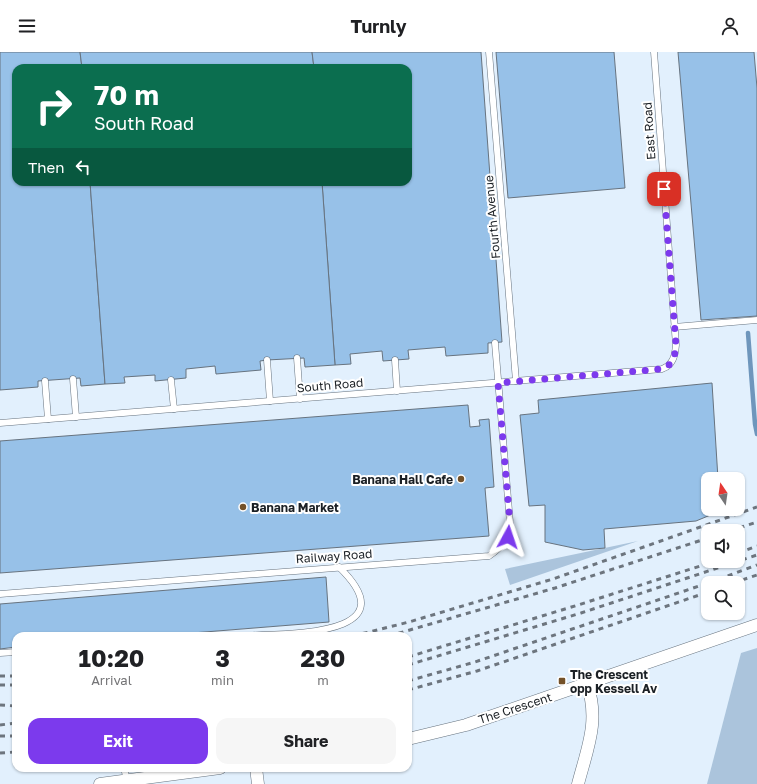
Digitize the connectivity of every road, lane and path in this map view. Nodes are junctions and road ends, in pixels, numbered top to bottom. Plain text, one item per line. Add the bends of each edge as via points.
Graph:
1 (489, 52) edge
2 (654, 52) edge
3 (757, 320) edge
4 (674, 327) junction
5 (495, 343) dead end
6 (296, 358) dead end
7 (267, 360) dead end
8 (395, 360) dead end
9 (662, 369) joint
10 (73, 379) dead end
11 (171, 380) dead end
12 (45, 381) dead end
13 (516, 381) junction
14 (498, 383) junction
15 (397, 391) junction
16 (300, 399) junction
17 (270, 401) junction
18 (174, 409) junction
19 (76, 416) junction
20 (48, 419) junction
21 (0, 423) edge
22 (339, 567) junction
23 (0, 594) edge
24 (757, 625) edge
25 (304, 632) edge
26 (12, 652) edge
27 (0, 653) edge
28 (587, 684) junction
29 (412, 738) edge
30 (125, 772) edge
31 (189, 772) edge
32 (256, 772) edge
33 (127, 780) junction
34 (100, 784) edge
35 (258, 784) edge
36 (578, 784) edge

1 - 13 lane, Fourth Avenue
2 - 4 lane, East Road
3 - 4 lane
4 - 9 lane, East Road via 675,356 672,363
5 - 14 lane
6 - 16 lane
7 - 17 lane
8 - 15 lane
9 - 13 lane, South Road
10 - 19 lane
11 - 18 lane
12 - 20 lane
13 - 14 lane, South Road
14 - 15 lane, South Road
14 - 22 lane, Railway Road via 510,523 508,537 500,548 489,556
15 - 16 lane, South Road
16 - 17 lane, South Road
17 - 18 lane, South Road
18 - 19 lane, South Road
19 - 20 lane, South Road
20 - 21 lane, South Road
22 - 23 lane, Railway Road
22 - 25 lane via 354,582 358,590 359,610 355,618 346,624
24 - 28 street, The Crescent
26 - 27 lane
28 - 29 street, The Crescent via 466,725
28 - 36 street via 594,722
30 - 33 lane
31 - 33 street
32 - 35 street
33 - 34 street

